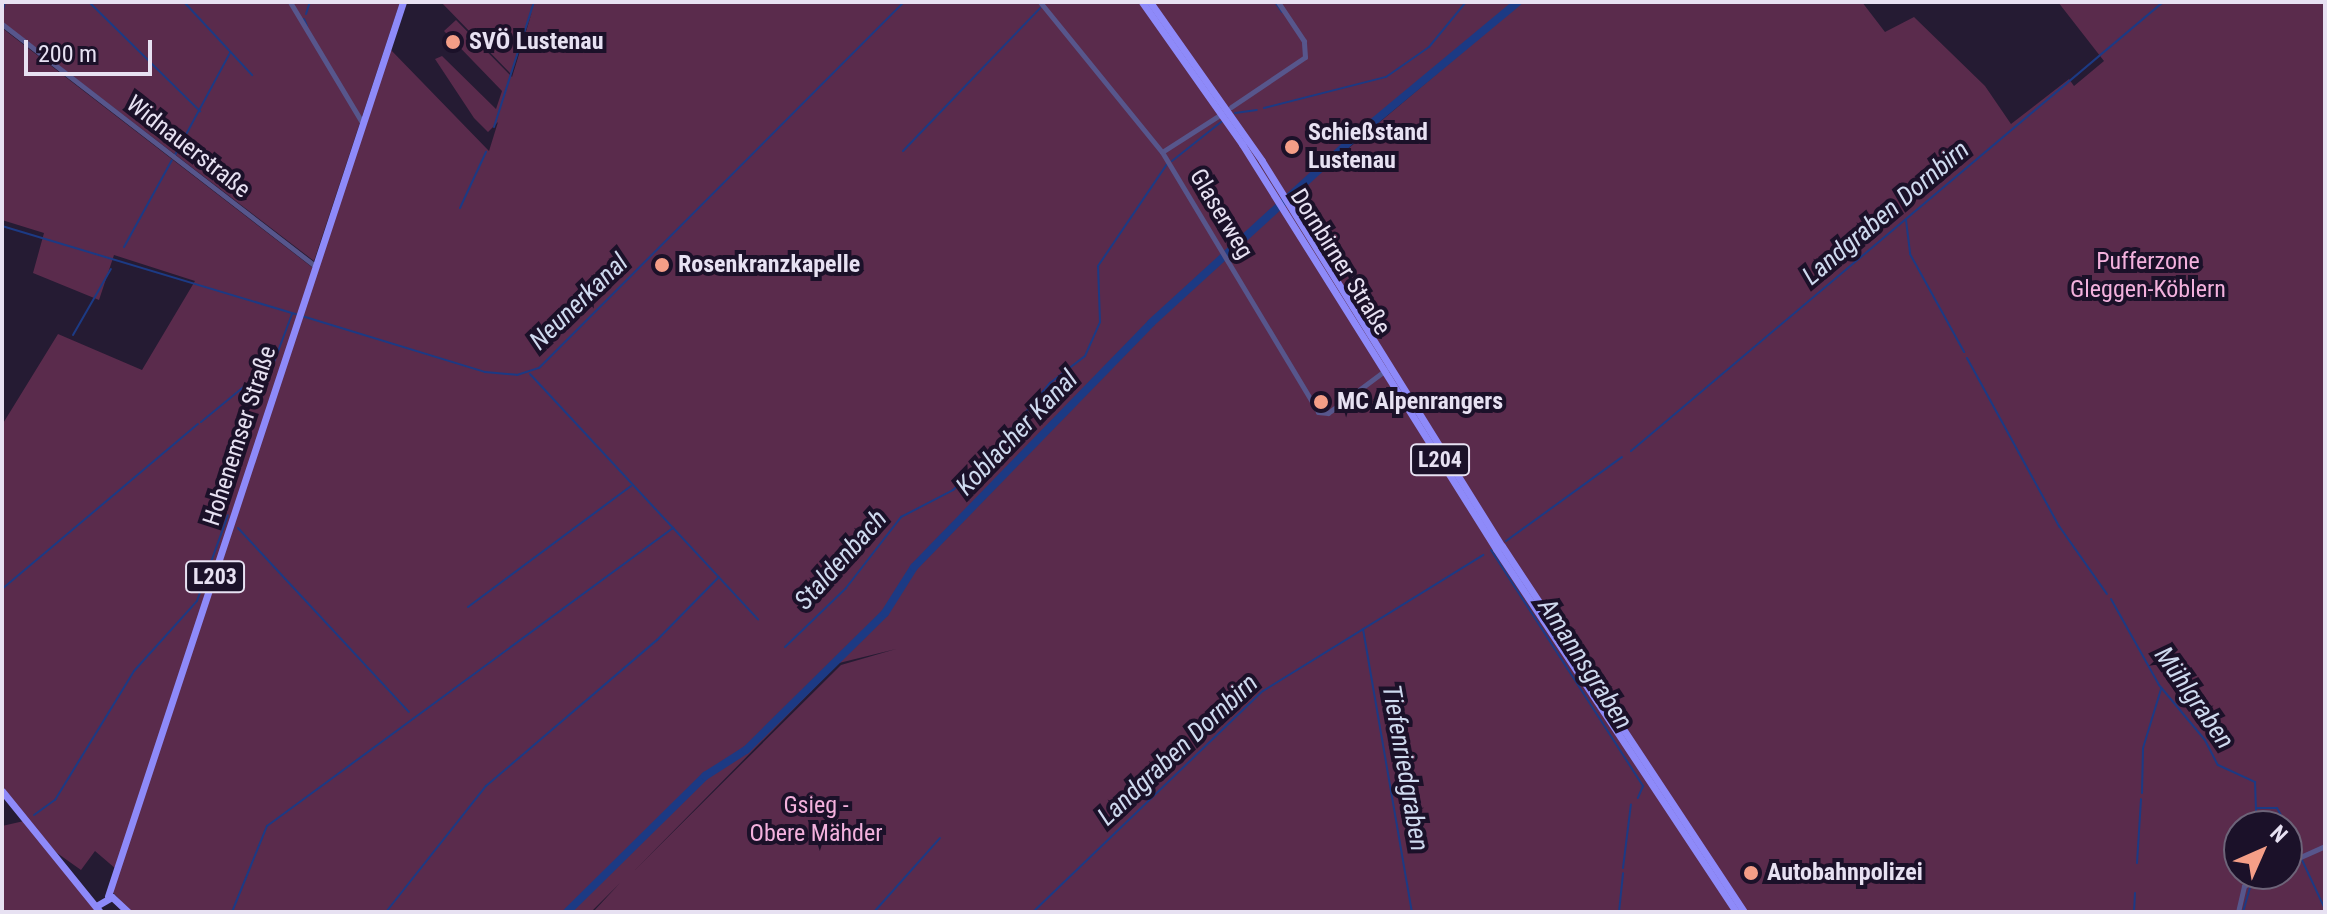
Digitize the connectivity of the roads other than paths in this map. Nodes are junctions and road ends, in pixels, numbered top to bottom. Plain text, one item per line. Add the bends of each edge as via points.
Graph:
1 (290, 2) edge
2 (403, 2) edge
3 (1040, 2) edge
4 (1142, 2) edge
5 (1150, 2) edge
6 (1278, 2) edge
7 (2, 24) edge
8 (1231, 107) dead end
9 (1218, 116) dead end
10 (363, 124) junction
11 (1162, 152) junction
12 (1277, 192) junction
13 (316, 267) junction
14 (1387, 368) junction
15 (1499, 547) junction
16 (2, 791) edge
17 (2325, 846) edge
18 (2303, 856) edge
19 (2244, 890) edge
20 (108, 904) edge
21 (128, 912) edge
22 (1736, 912) edge
23 (1744, 912) edge
24 (2238, 912) edge

1 - 10 street
2 - 10 main road, Hohenemser Straße / L203
3 - 11 street, Glaserweg
4 - 12 main road, Dornbirner Straße / L204
5 - 12 main road, Dornbirner Straße / L204
6 - 8 street via 1304,41 1305,57
7 - 13 street, Widnauerstraße
9 - 11 street
10 - 13 main road, Hohenemser Straße / L203
11 - 14 street, Glaserweg via 1322,415
12 - 14 main road, Dornbirner Straße / L204
13 - 20 main road, Hohenemser Straße / L203
14 - 15 main road, Dornbirner Straße / L204
15 - 22 main road, L204
15 - 23 main road, L204
16 - 20 main road via 80,884
17 - 18 street
19 - 24 street
20 - 21 main road

